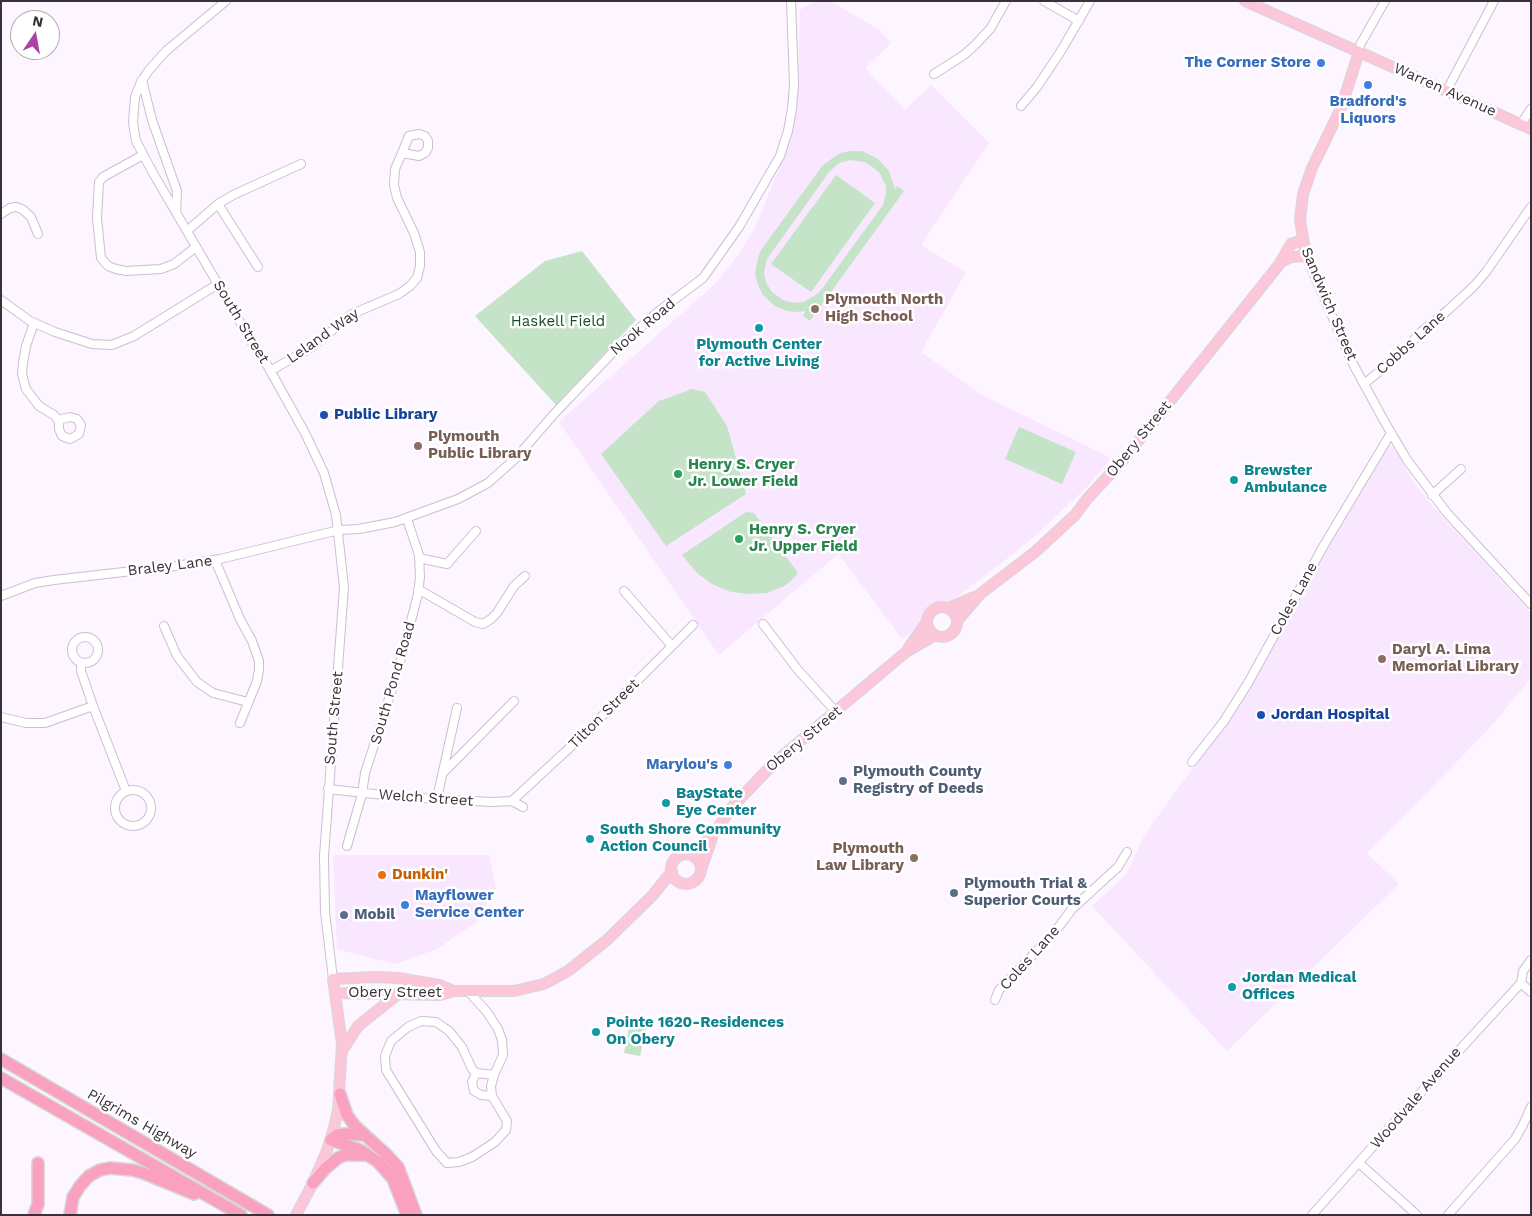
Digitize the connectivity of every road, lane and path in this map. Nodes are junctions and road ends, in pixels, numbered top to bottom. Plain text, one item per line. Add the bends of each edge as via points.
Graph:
1 (226, 1) edge
2 (791, 1) edge
3 (1006, 1) edge
4 (1044, 1) edge
5 (1090, 1) edge
6 (1245, 1) edge
7 (1385, 1) edge
8 (1494, 1) edge
9 (1079, 21) junction
10 (1360, 52) junction
11 (934, 74) dead end
12 (142, 80) junction
13 (1447, 90) junction
14 (1021, 106) dead end
15 (1531, 109) edge
16 (1526, 126) edge
17 (402, 153) dead end
18 (143, 155) junction
19 (301, 164) dead end
20 (218, 204) junction
21 (1531, 207) edge
22 (176, 212) junction
23 (1, 214) edge
24 (187, 230) junction
25 (38, 234) dead end
26 (1302, 240) junction
27 (196, 247) junction
28 (1306, 256) junction
29 (1280, 264) junction
30 (258, 267) dead end
31 (218, 284) junction
32 (1, 300) edge
33 (34, 323) junction
34 (270, 371) junction
35 (1364, 384) junction
36 (58, 420) dead end
37 (1391, 433) junction
38 (1461, 469) dead end
39 (1432, 495) junction
40 (407, 519) junction
41 (339, 530) junction
42 (476, 531) dead end
43 (419, 558) junction
44 (216, 560) junction
45 (525, 576) dead end
46 (418, 589) junction
47 (624, 591) dead end
48 (980, 594) junction
49 (1, 596) edge
50 (1531, 604) edge
51 (949, 608) junction
52 (957, 621) junction
53 (927, 622) junction
54 (762, 624) dead end
55 (694, 625) dead end
56 (164, 626) dead end
57 (936, 635) junction
58 (672, 646) junction
59 (906, 652) junction
60 (81, 663) dead end
61 (514, 701) dead end
62 (248, 702) junction
63 (93, 706) junction
64 (457, 708) dead end
65 (836, 712) junction
66 (1, 717) edge
67 (240, 723) dead end
68 (1192, 762) dead end
69 (443, 773) junction
70 (328, 789) junction
71 (126, 791) junction
72 (362, 794) junction
73 (437, 798) junction
74 (512, 801) junction
75 (523, 807) dead end
76 (713, 835) junction
77 (347, 846) dead end
78 (1127, 852) dead end
79 (686, 854) junction
80 (701, 871) junction
81 (672, 872) junction
82 (680, 882) junction
83 (653, 895) junction
84 (1531, 960) edge
85 (334, 979) junction
86 (1521, 983) junction
87 (454, 991) junction
88 (469, 992) junction
89 (1531, 992) edge
90 (336, 993) junction
91 (398, 994) junction
92 (995, 1000) dead end
93 (342, 1052) junction
94 (1, 1059) edge
95 (476, 1073) junction
96 (494, 1076) junction
97 (1, 1078) edge
98 (340, 1094) junction
99 (492, 1096) junction
100 (1531, 1107) edge
101 (363, 1135) junction
102 (331, 1140) junction
103 (372, 1158) junction
104 (38, 1163) dead end
105 (1359, 1163) junction
106 (313, 1183) junction
107 (38, 1211) edge
108 (236, 1212) edge
109 (266, 1214) edge
110 (70, 1215) edge
111 (296, 1215) edge
112 (407, 1215) edge
113 (416, 1215) edge
114 (1312, 1215) edge
115 (1417, 1215) edge
116 (1448, 1215) edge

1 - 12 street, South Street via 166,51
2 - 40 street, Nook Road via 794,84 788,131 777,161 720,257 698,283 659,311 615,350 492,480 458,499
3 - 11 street via 990,30 975,46
4 - 9 street
5 - 9 street
6 - 10 main road
7 - 10 street via 1360,45
8 - 13 street
9 - 14 street via 1049,70
10 - 13 main road, Warren Avenue
10 - 26 main road, Sandwich Street via 1341,108 1304,189 1300,214
12 - 18 street, South Street via 135,97 133,123 136,141
12 - 22 street via 177,191
13 - 16 main road, Warren Avenue
15 - 16 street
17 - 34 street, Leland Way via 395,169 394,185 419,247 421,261 417,278 398,294 352,314 312,347
18 - 22 street, South Street
18 - 27 street via 102,177 99,182 97,218 101,258 108,266 126,271 161,270
19 - 20 street
20 - 24 street
20 - 30 street
21 - 35 street, Cobbs Lane via 1486,272 1402,354
22 - 24 street, South Street
23 - 25 street via 10,208 22,209 31,217
24 - 27 street, South Street
26 - 28 main road, Sandwich Street
26 - 29 main road, Obery Street via 1291,244
27 - 31 street, South Street
28 - 29 main road via 1289,258
28 - 35 street, Sandwich Street
29 - 48 main road, Obery Street via 1075,515 1036,552
31 - 33 street via 134,336 112,345 79,341
31 - 34 street, South Street
32 - 33 street
33 - 36 street via 22,369 24,384 39,406
34 - 41 street, South Street via 318,460
35 - 37 street, Sandwich Street
37 - 39 street, Sandwich Street
37 - 68 street, Coles Lane via 1324,545 1248,684
38 - 39 street
39 - 50 street, Sandwich Street
40 - 41 street, Nook Road
40 - 43 street, South Pond Road
41 - 44 street, Braley Lane
41 - 70 street, South Street via 344,592
42 - 43 street via 447,564
43 - 46 street, South Pond Road
44 - 49 street, Braley Lane via 35,583
44 - 62 street via 259,661 260,670
45 - 46 street via 514,586 497,613 483,624 474,622
46 - 72 street, South Pond Road via 397,674 365,773
47 - 58 street
48 - 51 main road, Obery Street
48 - 52 main road, Obery Street
51 - 52 main road
51 - 53 main road, Obery Street via 934,609
52 - 57 main road, Obery Street via 955,630 949,635
53 - 57 main road via 929,630
53 - 59 main road, Obery Street
54 - 65 street
55 - 58 street, Tilton Street
56 - 62 street via 177,656 196,682 213,693
57 - 59 main road, Obery Street
58 - 74 street, Tilton Street
59 - 65 main road, Obery Street
60 - 63 street
61 - 69 street
62 - 67 street
63 - 66 street via 46,723 26,723
63 - 71 street
64 - 69 street
65 - 76 main road, Obery Street via 760,777 732,807
69 - 73 street
70 - 72 street, Welch Street
70 - 85 street, South Street via 324,883
71 - 71 street via 117,798 116,816 125,824 142,824 150,815 151,803 138,790
72 - 73 street, Welch Street
72 - 77 street, South Pond Road
73 - 74 street, Welch Street
74 - 75 street
76 - 79 main road, Obery Street via 697,850
76 - 80 main road, Obery Street
78 - 92 street, Coles Lane via 1118,867 1072,909 1056,932 999,990
79 - 80 main road via 695,858
79 - 81 main road, Obery Street via 675,860
80 - 82 main road, Obery Street via 693,882
81 - 82 main road
81 - 83 main road, Obery Street
82 - 83 main road, Obery Street
83 - 88 main road, Obery Street via 598,947 556,978 518,990
84 - 86 street, Woodvale Avenue via 1523,971
85 - 87 main road, Obery Street via 398,978
85 - 90 main road, South Street
86 - 89 street
86 - 105 street, Woodvale Avenue
87 - 88 main road, Obery Street
87 - 91 main road, Obery Street via 440,995
88 - 96 street via 487,1012 502,1040 503,1055
90 - 91 main road, Obery Street
90 - 93 main road, South Street
91 - 93 main road via 358,1026
93 - 98 main road, South Street
94 - 109 highway, Pilgrims Highway
95 - 96 street
95 - 99 street via 472,1082 474,1091
95 - 99 street via 456,1039 431,1021 417,1022 403,1030 392,1041 385,1056 386,1070 436,1151 447,1162 467,1159 495,1142 506,1130 507,1120
96 - 99 street
97 - 108 highway, Pilgrims Highway
98 - 101 highway via 350,1119
98 - 102 main road, South Street
100 - 116 street via 1514,1139
101 - 102 highway via 350,1133
101 - 113 highway via 398,1167
102 - 103 highway via 360,1150
102 - 106 main road, South Street
103 - 106 highway via 341,1156
103 - 112 highway via 391,1175
104 - 107 highway
105 - 114 street, Woodvale Avenue
105 - 115 street
106 - 111 main road, South Street
108 - 110 highway via 143,1173 110,1168 89,1176 80,1186

